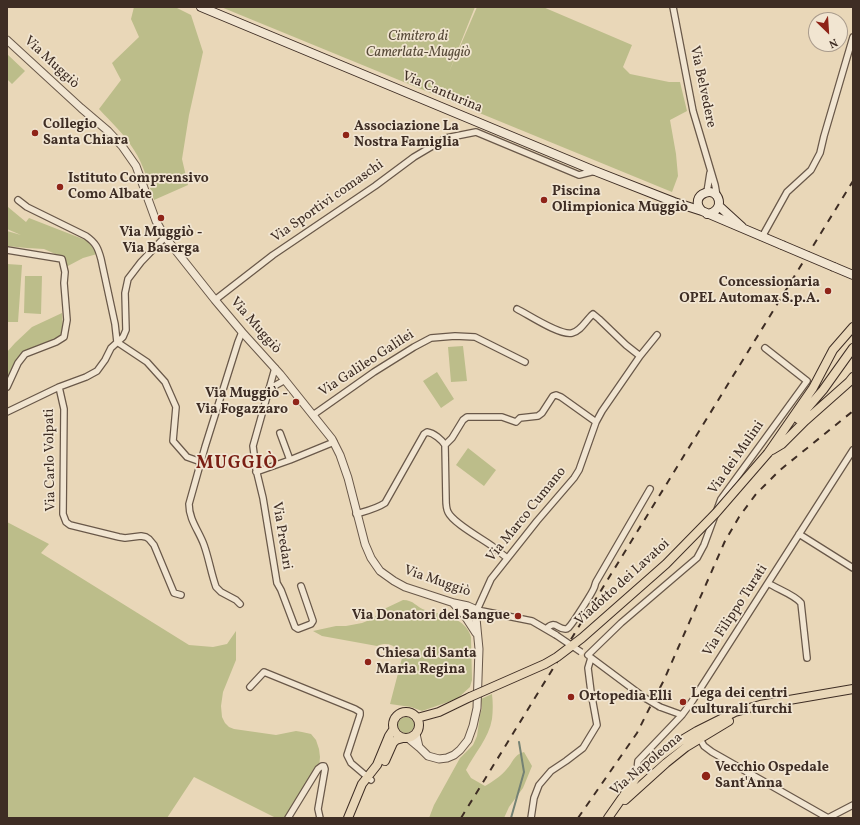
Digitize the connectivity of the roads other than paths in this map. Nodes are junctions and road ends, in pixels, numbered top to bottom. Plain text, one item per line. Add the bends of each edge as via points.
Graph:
1 (201, 7) edge
2 (673, 7) edge
3 (853, 37) edge
4 (7, 40) edge
5 (595, 171) junction
6 (711, 171) junction
7 (707, 192) junction
8 (717, 196) junction
9 (18, 200) dead end
10 (698, 201) junction
11 (674, 202) junction
12 (719, 206) junction
13 (704, 212) junction
14 (747, 231) junction
15 (165, 237) junction
16 (762, 237) junction
17 (7, 250) edge
18 (853, 275) edge
19 (215, 300) junction
20 (517, 309) dead end
21 (853, 327) edge
22 (242, 332) junction
23 (657, 335) dead end
24 (118, 342) junction
25 (765, 348) dead end
26 (853, 348) edge
27 (640, 356) junction
28 (525, 362) dead end
29 (275, 368) junction
30 (285, 380) junction
31 (851, 380) edge
32 (7, 387) edge
33 (59, 387) junction
34 (269, 389) junction
35 (7, 412) edge
36 (313, 415) junction
37 (596, 422) junction
38 (280, 433) dead end
39 (334, 442) junction
40 (445, 446) junction
41 (853, 450) edge
42 (768, 453) junction
43 (290, 460) junction
44 (201, 462) junction
45 (256, 472) junction
46 (650, 489) dead end
47 (356, 514) junction
48 (800, 534) junction
49 (507, 558) junction
50 (853, 568) edge
51 (768, 583) junction
52 (300, 586) dead end
53 (181, 595) dead end
54 (452, 602) junction
55 (240, 604) dead end
56 (477, 610) junction
57 (546, 629) junction
58 (478, 638) junction
59 (590, 657) junction
60 (807, 658) dead end
61 (250, 686) dead end
62 (853, 689) edge
63 (760, 706) junction
64 (682, 715) junction
65 (709, 725) junction
66 (417, 726) junction
67 (393, 730) junction
68 (405, 738) junction
69 (700, 739) junction
70 (420, 748) junction
71 (636, 778) junction
72 (369, 779) junction
73 (853, 805) edge
74 (609, 815) edge
75 (288, 818) edge
76 (320, 818) edge
77 (348, 818) edge
78 (531, 818) edge

1 - 5 main road, Via Canturina
2 - 6 street, Via Belvedere via 693,111
3 - 16 street via 820,153 811,170 787,192
4 - 15 street, Via Muggiò via 122,146 136,166 156,221
5 - 11 main road, Via Canturina
5 - 19 street, Via Sportivi comaschi via 578,175 476,132 446,138 414,157 273,255
6 - 7 street, Via Belvedere
6 - 8 street, Via Belvedere
7 - 8 main road
7 - 10 main road via 703,193
8 - 12 main road
9 - 24 street via 94,242 99,251
10 - 11 main road, Via Canturina
10 - 13 main road via 699,208
11 - 13 main road, Via Canturina
12 - 13 main road via 713,213
12 - 14 main road, Via Canturina
13 - 14 main road, Via Canturina
14 - 16 main road, Via Canturina
15 - 19 street, Via Muggiò
15 - 24 street via 128,279 125,293 126,330
16 - 18 main road, Via Canturina, bridge
17 - 32 street via 62,259 67,320 64,336 56,342 25,354
19 - 22 street, Via Muggiò
20 - 27 street via 561,332 572,333 581,328 593,314
21 - 42 main road via 833,350 813,388
22 - 29 street, Via Muggiò
22 - 44 street
23 - 27 street, Via Marco Cumano
24 - 33 street via 111,348 97,371
24 - 44 street via 147,362 165,382 176,406 173,441 187,457
25 - 59 street, Via dei Mulini via 806,381 720,498 697,558 621,623
26 - 42 main road via 823,390
27 - 37 street, Via Marco Cumano
28 - 36 street, Via Galileo Galilei via 475,337 431,338
29 - 30 street, Via Muggiò
29 - 34 street, Via Predari
30 - 34 street
30 - 36 street, Via Muggiò
31 - 42 main road via 782,444
33 - 35 street
33 - 53 street, Via Carlo Volpati via 64,409 63,514 66,522 119,537 146,537 154,545 174,593
34 - 45 street, Via Predari via 252,446
36 - 39 street, Via Muggiò
37 - 40 street via 556,395 538,416 520,418 516,422 502,417 467,417
37 - 49 street, Via Marco Cumano via 574,478
38 - 43 street
39 - 43 street
39 - 47 street, Via Muggiò via 348,478
40 - 47 street via 431,433 424,434 385,503
40 - 49 street via 448,512 458,523
41 - 48 street, Via Filippo Turati
42 - 66 main road, Viadotto dei Lavatoi, bridge via 716,513 666,564 582,638 546,664 438,712
43 - 45 street
44 - 55 street via 189,504 192,521 204,544 216,587
45 - 52 street, Via Predari via 277,583 298,629 313,621
46 - 57 street via 573,622 566,629 554,625
47 - 54 street, Via Muggiò via 365,544 380,571 405,587
48 - 50 street
48 - 51 street, Via Filippo Turati
49 - 56 street, Via Marco Cumano via 491,579
51 - 60 street via 801,603
51 - 64 street, Via Filippo Turati
54 - 56 street, Via Muggiò
54 - 58 street via 465,616
56 - 57 street via 532,621
56 - 58 street
57 - 59 street, bridge
58 - 70 street via 477,708 468,740 457,753 441,760 428,756
59 - 64 street, bridge via 645,698
59 - 78 street via 588,668 597,725 583,748 551,771 539,785
61 - 72 street via 264,672 360,712 348,755 351,762
62 - 63 main road, Via Napoleona
63 - 65 main road, Via Napoleona via 735,712
63 - 69 main road, Via Napoleona via 724,723
64 - 71 street, Via Filippo Turati via 638,762
65 - 69 main road, Via Napoleona
65 - 71 main road, Via Napoleona via 682,740
66 - 67 main road via 410,713 404,712 396,716 392,724
66 - 68 main road via 412,737
66 - 70 street
67 - 68 main road
67 - 72 main road
68 - 70 street
68 - 72 main road via 393,743 381,768
69 - 73 street via 712,752 828,818
69 - 74 main road, Via Napoleona via 666,763
71 - 74 main road, Via Napoleona via 634,788
72 - 77 main road via 360,788
75 - 76 street via 318,769 324,766 318,809

